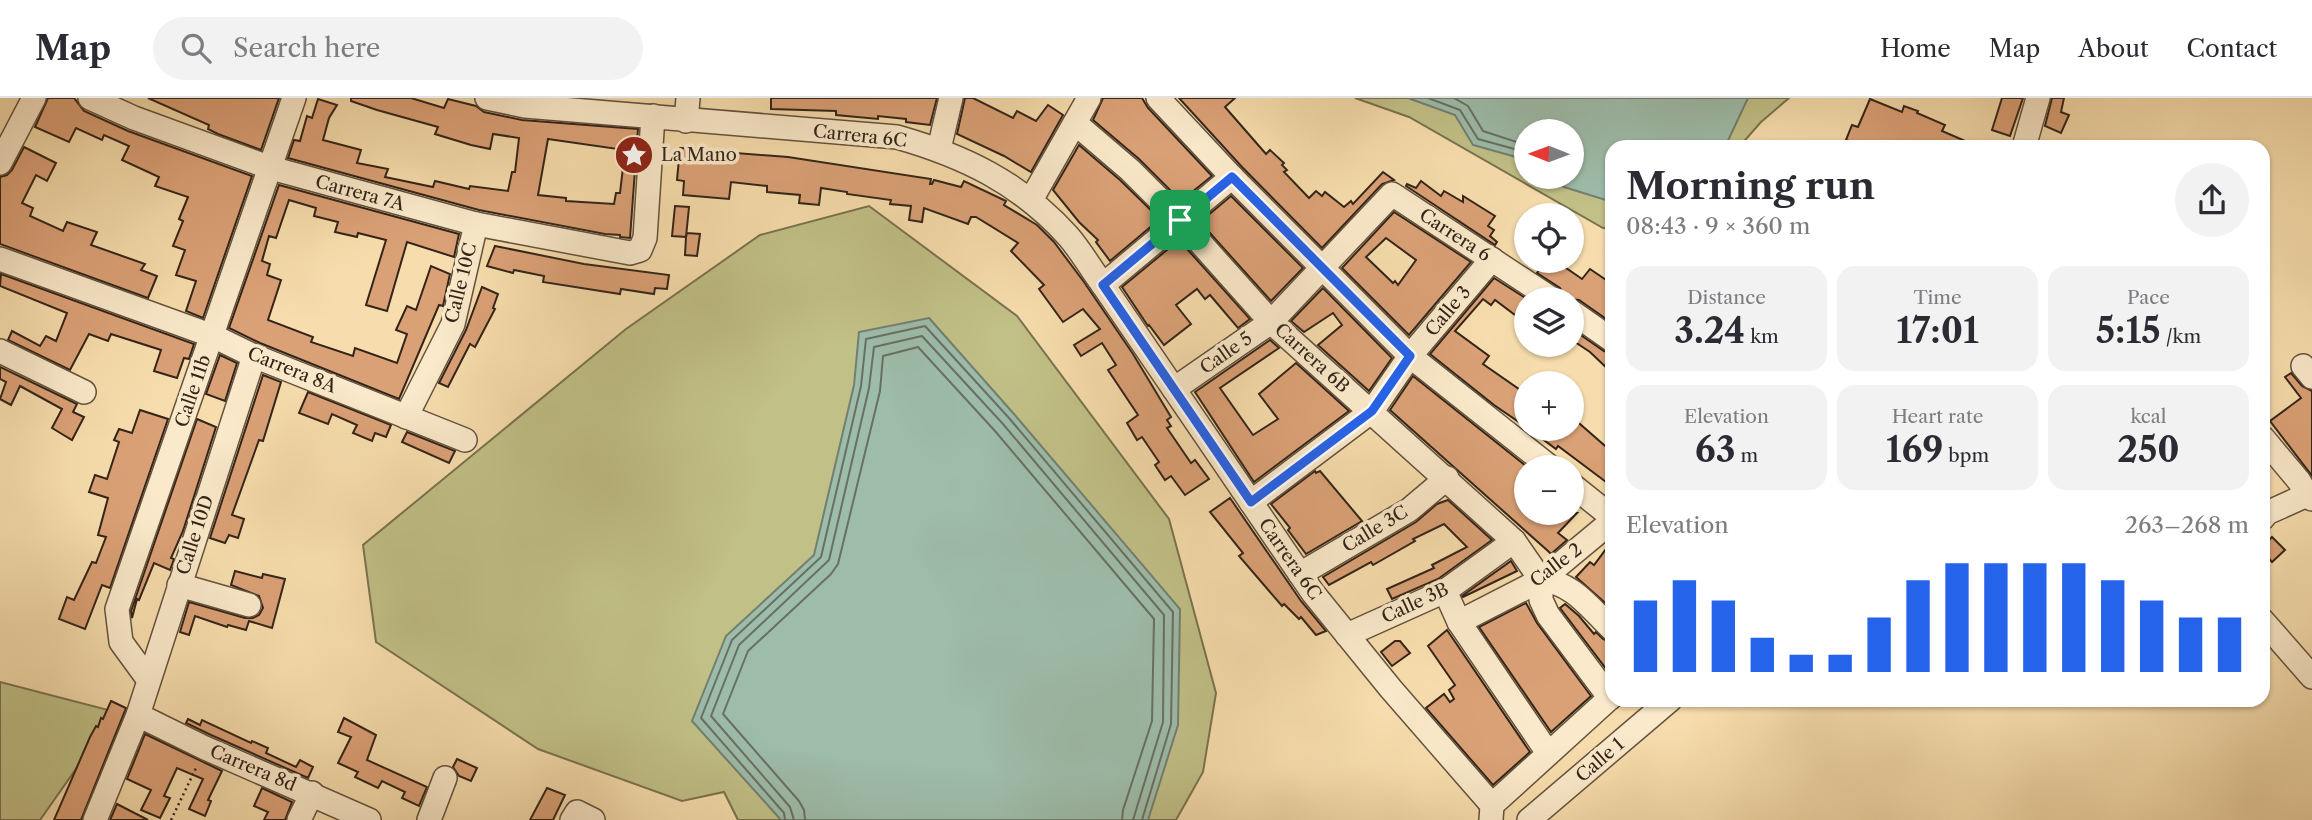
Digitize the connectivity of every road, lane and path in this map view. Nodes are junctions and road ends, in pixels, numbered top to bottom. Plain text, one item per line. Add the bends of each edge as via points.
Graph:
1 (34, 98) edge
2 (90, 98) edge
3 (294, 98) edge
4 (487, 98) edge
5 (951, 98) edge
6 (1089, 98) edge
7 (1158, 98) edge
8 (2038, 98) edge
9 (687, 109) edge
10 (653, 117) junction
11 (1075, 123) junction
12 (2026, 140) edge
13 (939, 149) junction
14 (0, 163) edge
15 (271, 169) junction
16 (1232, 177) junction
17 (1392, 194) joint
18 (1031, 200) junction
19 (1180, 220) junction
20 (475, 224) junction
21 (0, 259) edge
22 (1492, 259) junction
23 (1322, 267) junction
24 (1103, 285) junction
25 (1534, 287) edge
26 (1584, 320) edge
27 (1271, 322) junction
28 (1605, 335) edge
29 (213, 336) junction
30 (0, 351) edge
31 (254, 355) junction
32 (1410, 356) junction
33 (1174, 389) junction
34 (84, 392) dead end
35 (1372, 411) junction
36 (406, 416) junction
37 (465, 440) dead end
38 (2270, 446) edge
39 (1535, 455) edge
40 (1447, 478) junction
41 (1584, 495) edge
42 (2309, 497) edge
43 (1251, 502) junction
44 (2270, 512) edge
45 (1605, 513) edge
46 (1605, 525) edge
47 (1514, 541) junction
48 (1300, 574) junction
49 (1541, 580) junction
50 (179, 585) junction
51 (1445, 591) junction
52 (249, 605) dead end
53 (1459, 622) junction
54 (1605, 622) edge
55 (2270, 629) edge
56 (1347, 635) junction
57 (2312, 677) edge
58 (148, 679) junction
59 (1605, 689) edge
60 (1605, 702) edge
61 (1662, 707) edge
62 (138, 715) junction
63 (205, 748) junction
64 (1548, 752) junction
65 (445, 778) dead end
66 (312, 793) junction
67 (1492, 812) edge
68 (95, 820) edge
69 (171, 820) edge
70 (299, 820) edge
71 (369, 820) edge
72 (429, 820) edge
73 (1530, 820) edge

1 - 14 street
2 - 15 street, Carrera 7A
3 - 15 street, Calle 11b
4 - 10 street, Carrera 6C via 525,106
5 - 13 street
6 - 11 street
7 - 16 street
8 - 12 street
9 - 10 street, Carrera 6C
9 - 13 street, Carrera 6C via 897,138
10 - 20 street, Carrera 7A via 645,238 640,250 630,253
11 - 18 street
11 - 19 street, Carrera 6B
13 - 18 street, Carrera 6C via 974,164
15 - 20 street, Carrera 7A
15 - 29 street, Calle 11b
16 - 19 street
16 - 23 street
17 - 22 street, Carrera 6
17 - 23 street, Calle 5
18 - 24 street, Carrera 6C via 1069,237
19 - 24 street
19 - 27 street, Carrera 6B
20 - 36 street, Calle 10C via 453,324
21 - 29 street, Carrera 8A
22 - 25 street, Carrera 6
22 - 32 street, Calle 3
23 - 27 street, Calle 5
23 - 32 street
24 - 33 street, Carrera 6C
26 - 28 street
27 - 33 street, Calle 5
27 - 35 street, Carrera 6B
29 - 31 street, Carrera 8A
29 - 58 street, Calle 11b via 117,609 121,642
30 - 34 street
31 - 36 street, Carrera 8A
31 - 50 street, Calle 10D
32 - 35 street, Calle 3
32 - 39 street
33 - 43 street, Carrera 6C
35 - 40 street, Carrera 6B
35 - 43 street, Calle 3
36 - 37 street, Carrera 8A
38 - 42 street
40 - 47 street, Carrera 6B
40 - 48 street, Calle 3C via 1409,510
41 - 45 street
42 - 44 street
43 - 48 street, Carrera 6C
46 - 49 street, Calle 2
47 - 49 street, Carrera 6B
47 - 51 street, Calle 3B
48 - 56 street, Carrera 6C
49 - 53 street, Calle 2
49 - 54 street via 1567,587
49 - 59 street, Carrera 6B via 1541,600 1548,615
50 - 52 street
50 - 58 street, Calle 10D
51 - 53 street
51 - 56 street, Calle 3B
53 - 64 street
55 - 57 street
56 - 67 street, Carrera 6C
58 - 62 street, Calle 10D
60 - 64 street
61 - 73 street, Calle 1
62 - 63 street, Carrera 8d
62 - 68 street, Calle 10D
63 - 66 street, Carrera 8d
63 - 69 path
64 - 67 street
65 - 72 street
66 - 70 street
66 - 71 street, Carrera 8d

